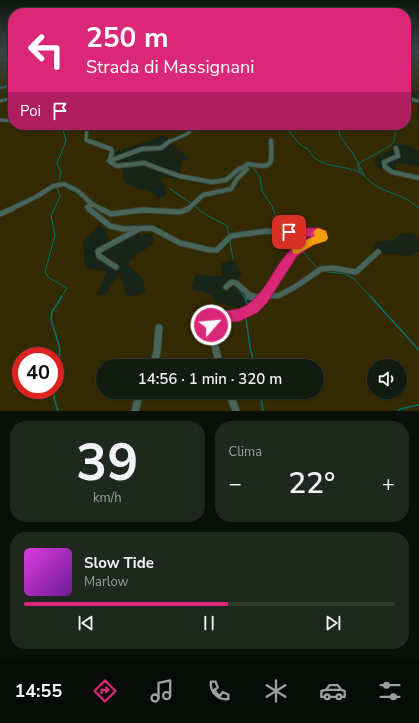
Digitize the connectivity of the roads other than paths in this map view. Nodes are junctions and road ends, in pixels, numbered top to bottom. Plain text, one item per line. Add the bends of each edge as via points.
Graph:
1 (87, 130) edge
2 (192, 130) edge
3 (271, 140) dead end
4 (396, 148) dead end
5 (110, 160) junction
6 (245, 168) junction
7 (419, 178) edge
8 (92, 204) junction
9 (0, 214) edge
10 (140, 228) junction
11 (378, 252) dead end
12 (116, 267) dead end
13 (226, 287) dead end
14 (264, 297) junction
15 (159, 328) dead end
16 (155, 359) edge
17 (218, 359) edge
18 (138, 399) edge
19 (232, 399) edge
20 (135, 411) edge
21 (236, 411) edge

1 - 5 street via 86,140 111,148
2 - 5 street via 161,148 142,149
3 - 6 street via 272,160 269,165 264,167 248,164
4 - 7 street via 398,156 386,160 385,168
5 - 6 street via 111,163 120,166 142,162 182,177 217,182 226,180 240,168
6 - 8 street via 247,169 231,188 203,195 185,211 142,210 111,214
8 - 9 street via 78,191 64,184 53,186
8 - 10 street via 87,207 110,226 124,229
10 - 12 street via 98,251 99,256
10 - 14 street via 152,228 180,243 210,250 217,250 231,236 258,232 322,234 322,238 294,252
11 - 14 street via 356,272 321,269 278,296
13 - 14 street via 232,282 236,283 250,297
14 - 17 street via 252,309 240,315 214,319 211,330
15 - 16 street
18 - 20 street
19 - 21 street

